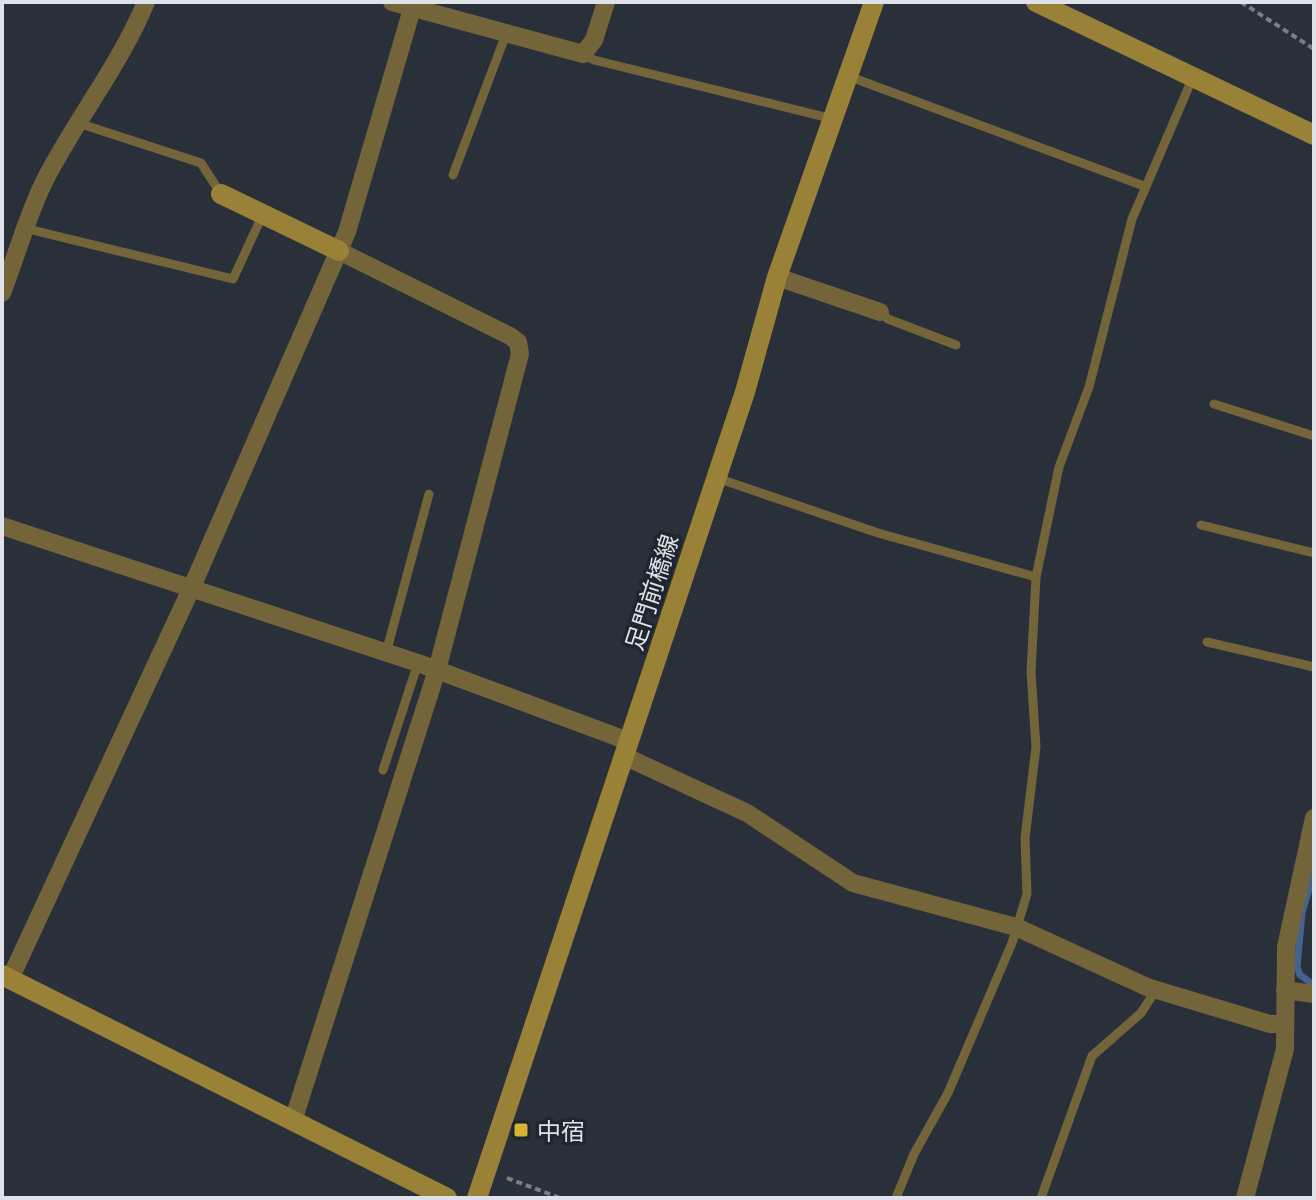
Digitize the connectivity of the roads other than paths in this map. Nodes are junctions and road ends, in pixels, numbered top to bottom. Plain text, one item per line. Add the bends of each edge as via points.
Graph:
1 (146, 2) edge
2 (392, 2) edge
3 (606, 2) edge
4 (874, 2) edge
5 (1036, 2) edge
6 (413, 5) edge
7 (506, 34) junction
8 (583, 54) junction
9 (848, 76) junction
10 (1193, 77) junction
11 (833, 119) junction
12 (78, 123) junction
13 (1314, 135) edge
14 (453, 175) dead end
15 (1144, 186) junction
16 (221, 194) joint
17 (263, 214) junction
18 (24, 228) junction
19 (339, 251) junction
20 (777, 277) junction
21 (2, 293) edge
22 (880, 312) joint
23 (956, 345) dead end
24 (1214, 404) dead end
25 (1314, 436) edge
26 (717, 478) junction
27 (429, 494) dead end
28 (1201, 525) dead end
29 (2, 526) edge
30 (1314, 553) edge
31 (1036, 577) junction
32 (191, 589) junction
33 (1207, 642) dead end
34 (386, 653) junction
35 (418, 663) junction
36 (1314, 667) edge
37 (437, 670) junction
38 (626, 748) junction
39 (383, 770) dead end
40 (1314, 818) edge
41 (1016, 927) junction
42 (6, 977) edge
43 (1156, 990) junction
44 (1285, 990) junction
45 (1314, 994) edge
46 (1285, 1024) junction
47 (293, 1121) junction
48 (447, 1198) edge
49 (477, 1198) edge
50 (896, 1198) edge
51 (1041, 1198) edge
52 (1245, 1198) edge

1 - 12 street
2 - 6 street
3 - 8 street via 594,40
4 - 9 main road, 足門前橋線
5 - 10 main road
6 - 7 street
6 - 19 street
7 - 8 street
7 - 14 lane
8 - 11 lane
9 - 11 main road, 足門前橋線
9 - 15 lane
10 - 13 main road
10 - 15 lane
11 - 20 main road, 足門前橋線
12 - 16 lane via 201,163
12 - 18 street
15 - 31 lane via 1089,387 1059,467
16 - 17 main road
17 - 18 lane via 233,279
17 - 19 main road
18 - 21 street
19 - 32 street
19 - 37 street via 518,342 520,354
20 - 22 street
20 - 26 main road, 足門前橋線
22 - 23 lane
24 - 25 lane
26 - 31 lane via 878,533
26 - 38 main road, 足門前橋線
27 - 34 lane
28 - 30 lane
29 - 32 street
31 - 41 lane via 1031,672 1036,747 1025,838 1027,894
32 - 34 street
32 - 42 street
33 - 36 lane
34 - 35 street
35 - 37 street
35 - 39 lane
37 - 38 street
37 - 47 street
38 - 41 street via 747,813 853,883
38 - 49 main road, 足門前橋線
40 - 44 street via 1286,947
41 - 43 street
41 - 50 lane via 948,1093
42 - 47 main road
43 - 46 street
43 - 51 lane via 1141,1013 1092,1056
44 - 45 street
44 - 46 street
46 - 52 street via 1285,1049
47 - 48 main road

